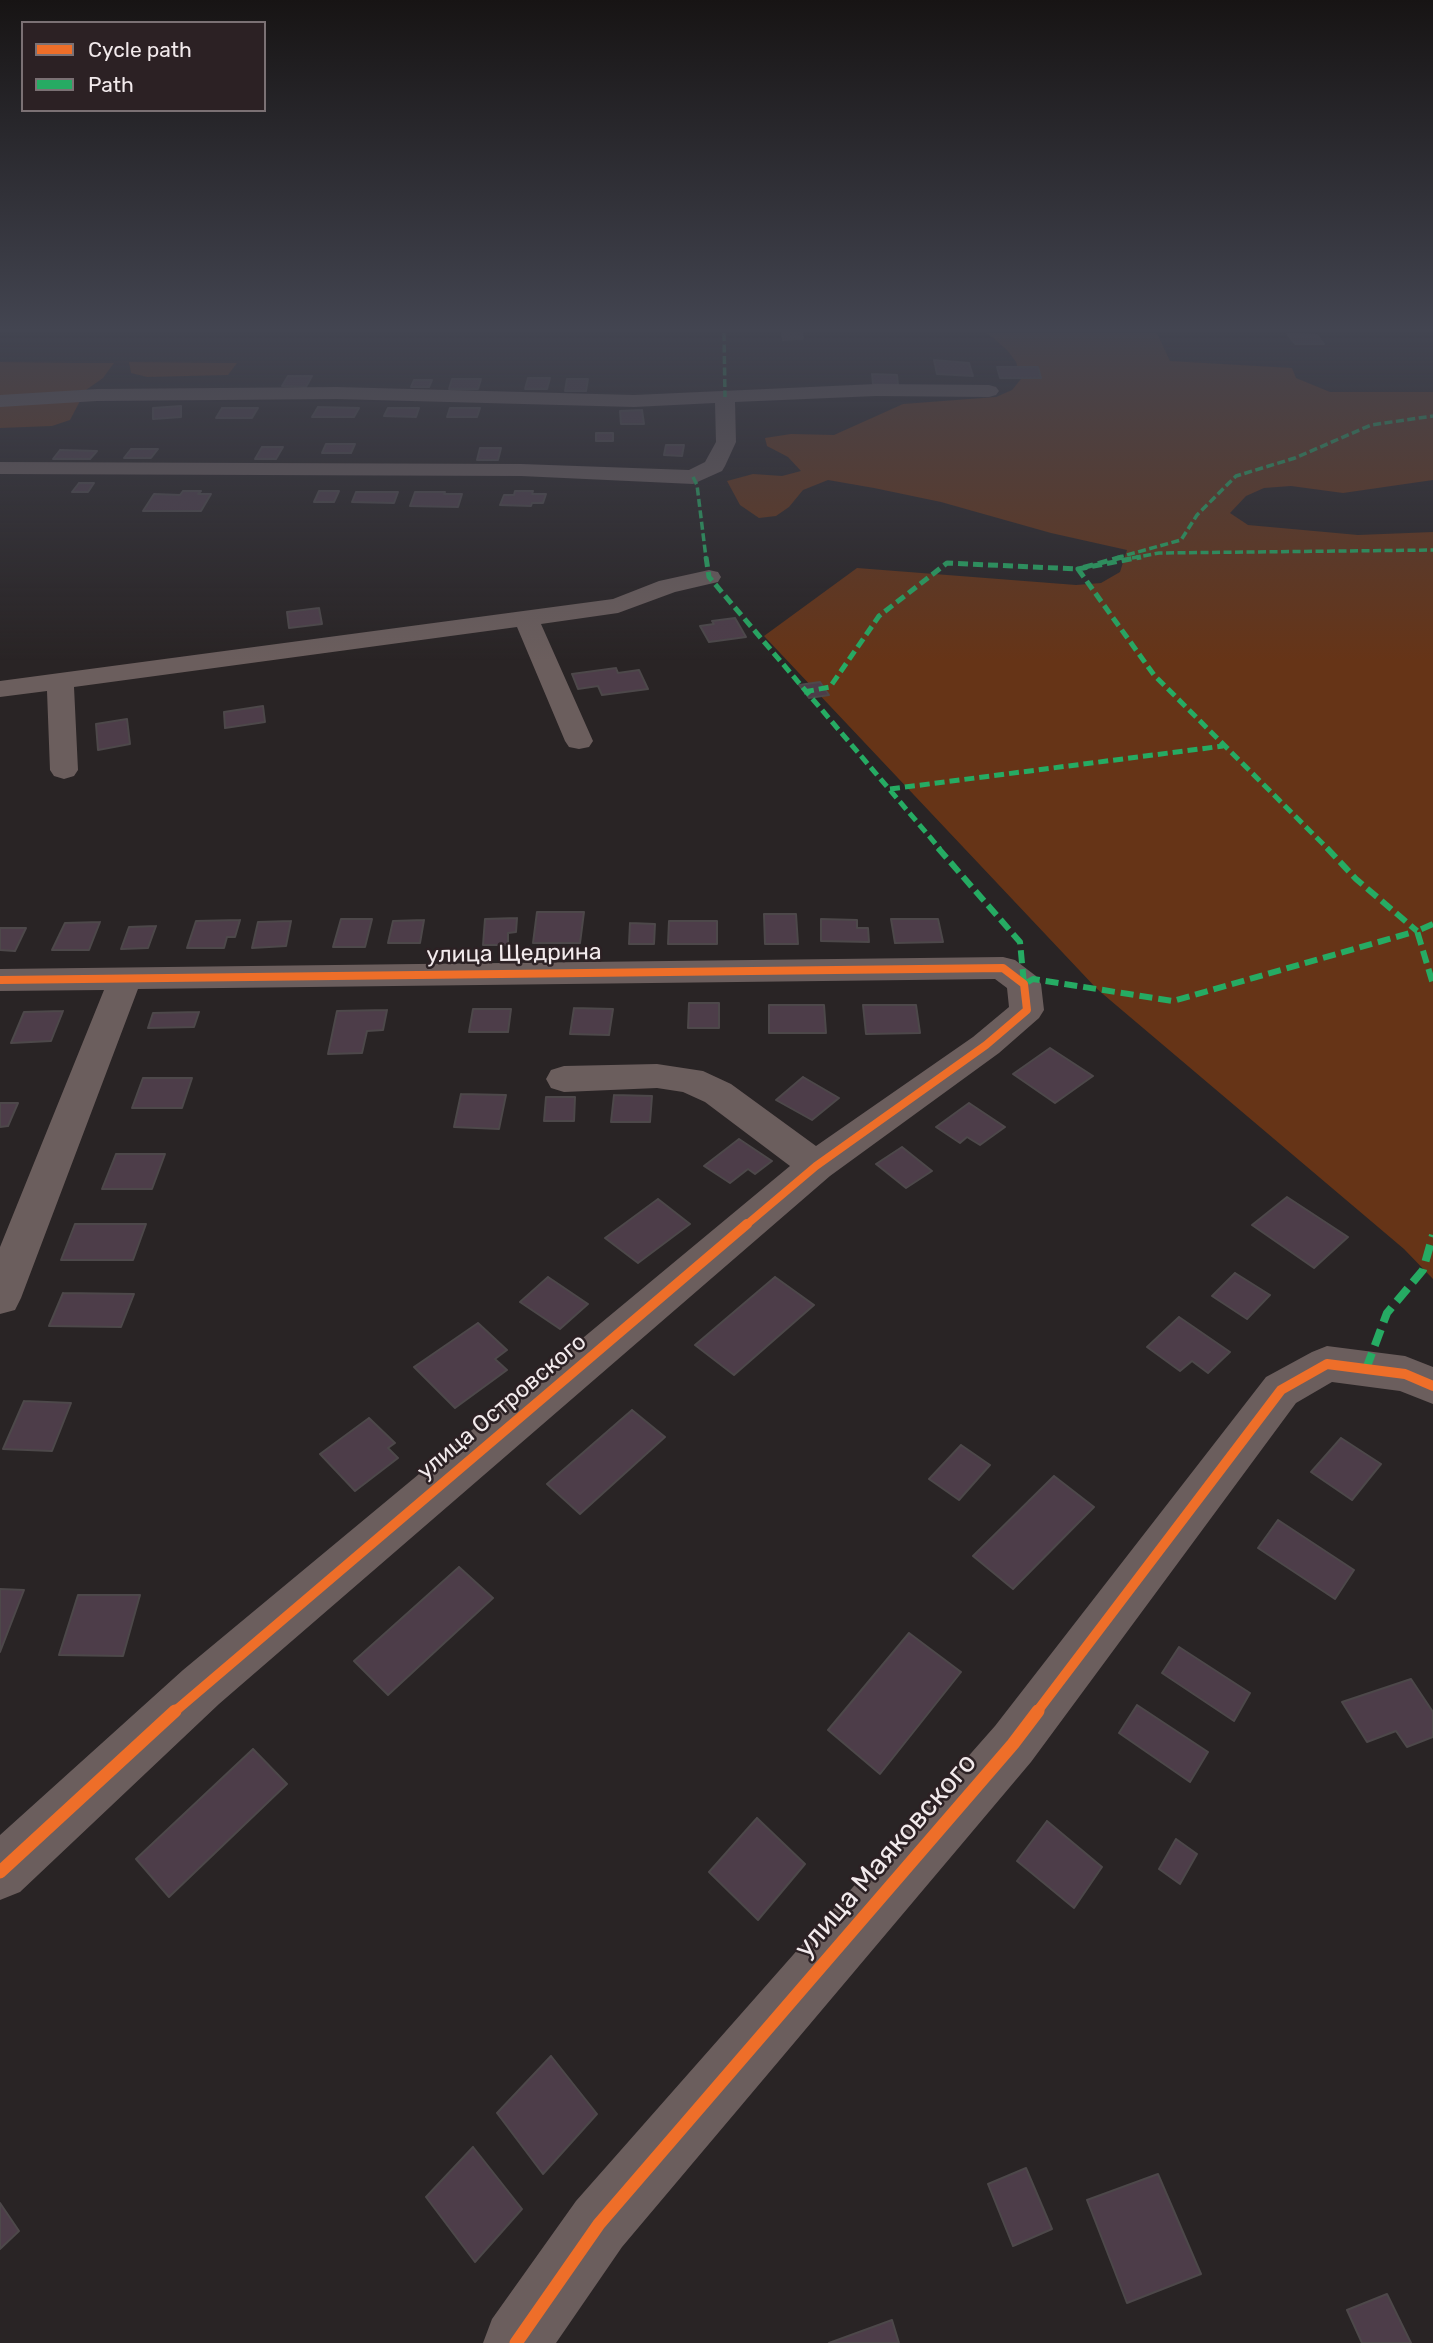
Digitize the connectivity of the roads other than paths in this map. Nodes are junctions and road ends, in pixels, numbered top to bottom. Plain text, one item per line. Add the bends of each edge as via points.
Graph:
1 (726, 442) edge
2 (0, 468) edge
3 (709, 577) dead end
4 (526, 618) junction
5 (60, 681) junction
6 (0, 689) edge
7 (579, 741) dead end
8 (64, 770) dead end
9 (125, 979) junction
10 (0, 980) edge
11 (1024, 984) joint
12 (564, 1079) dead end
13 (816, 1166) junction
14 (0, 1297) edge
15 (1433, 1385) edge
16 (0, 1872) edge
17 (516, 2343) edge

1 - 2 street via 714,466 693,477 521,470
3 - 4 street via 668,586 618,606
4 - 5 street
4 - 7 street
5 - 6 street
5 - 8 street
9 - 10 street, улица Щедрина
9 - 11 street, улица Щедрина via 1003,968
9 - 14 street
11 - 13 street, улица Островского via 1027,1010 986,1045
12 - 13 street via 657,1076 690,1080 718,1093
13 - 16 street, улица Островского via 212,1678
15 - 17 street, улица Маяковского via 1405,1374 1327,1364 1281,1391 1013,1744 599,2224

